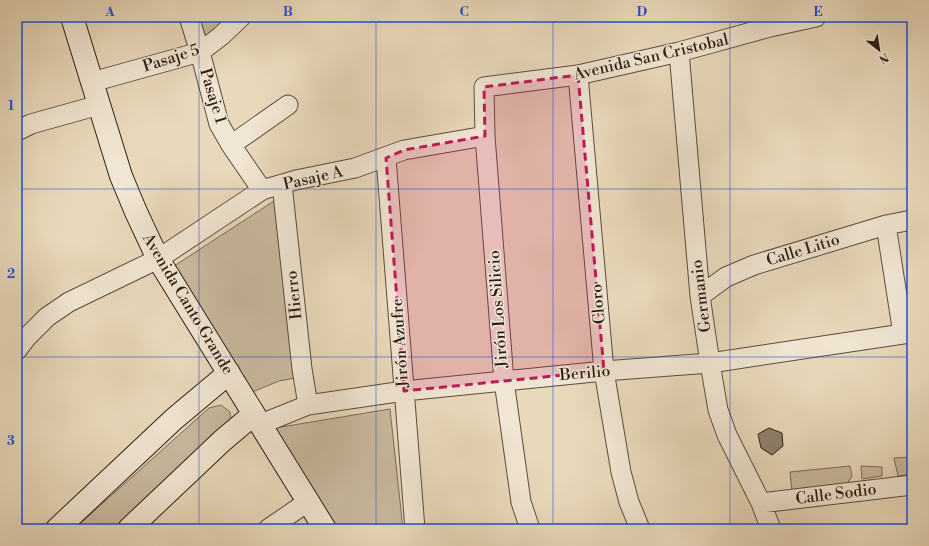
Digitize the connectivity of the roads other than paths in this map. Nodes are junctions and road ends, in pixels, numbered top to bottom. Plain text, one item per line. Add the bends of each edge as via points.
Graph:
1 (72, 17) edge
2 (189, 17) edge
3 (241, 17) edge
4 (816, 17) edge
5 (200, 52) junction
6 (679, 52) junction
7 (578, 75) junction
8 (92, 82) junction
9 (484, 87) joint
10 (99, 105) junction
11 (288, 105) dead end
12 (17, 131) edge
13 (485, 136) junction
14 (231, 145) junction
15 (386, 158) junction
16 (282, 184) junction
17 (262, 190) junction
18 (912, 220) edge
19 (886, 225) junction
20 (158, 259) junction
21 (700, 296) junction
22 (908, 333) edge
23 (17, 350) edge
24 (710, 363) junction
25 (604, 371) junction
26 (229, 373) junction
27 (504, 381) junction
28 (404, 391) junction
29 (308, 405) junction
30 (258, 419) junction
31 (912, 485) edge
32 (309, 501) junction
33 (761, 503) junction
34 (57, 529) edge
35 (129, 529) edge
36 (268, 529) edge
37 (325, 529) edge
38 (415, 529) edge
39 (530, 529) edge
40 (640, 529) edge
41 (771, 529) edge

1 - 8 street, Avenida Canto Grande
2 - 5 street, Pasaje 1
3 - 5 street, Pasaje 5
4 - 6 street, Avenida San Cristobal
5 - 8 street, Pasaje 5
5 - 14 street, Pasaje 1 via 219,124
6 - 7 street, Avenida San Cristobal
6 - 21 street, Germanio
7 - 9 street, Avenida San Cristobal
7 - 25 street, Cloro
8 - 10 street, Avenida Canto Grande
9 - 13 street, Jirón Los Silicio
10 - 12 street via 30,124
10 - 20 street, Avenida Canto Grande via 121,176
11 - 14 street
13 - 15 street, Pasaje A via 404,150
13 - 27 street, Jirón Los Silicio
14 - 17 street, Pasaje 1
15 - 16 street, Pasaje A via 355,168
15 - 28 street, Jirón Azufre
16 - 17 street, Pasaje A
16 - 29 street, Hierro
17 - 20 street, Pasaje A
18 - 19 street, Calle Litio
19 - 21 street, Calle Litio via 754,265 726,277
19 - 22 street
20 - 23 street, Pasaje A via 69,302 47,317
20 - 26 street, Avenida Canto Grande
21 - 24 street, Germanio
22 - 24 street, Berilio
24 - 25 street, Berilio
24 - 33 street, Germanio via 718,410 724,428
25 - 27 street, Berilio
25 - 40 street, Cloro via 621,472 628,502
26 - 30 street, Avenida Canto Grande
26 - 34 street via 174,419
27 - 28 street, Berilio
27 - 39 street, Jirón Los Silicio via 521,502
28 - 29 street, Berilio
28 - 38 street, Jirón Azufre
29 - 30 street, Berilio
30 - 32 street, Avenida Canto Grande
30 - 35 street via 222,441
31 - 33 street, Calle Sodio
32 - 36 street
32 - 37 street, Avenida Canto Grande
33 - 41 street, Germanio

